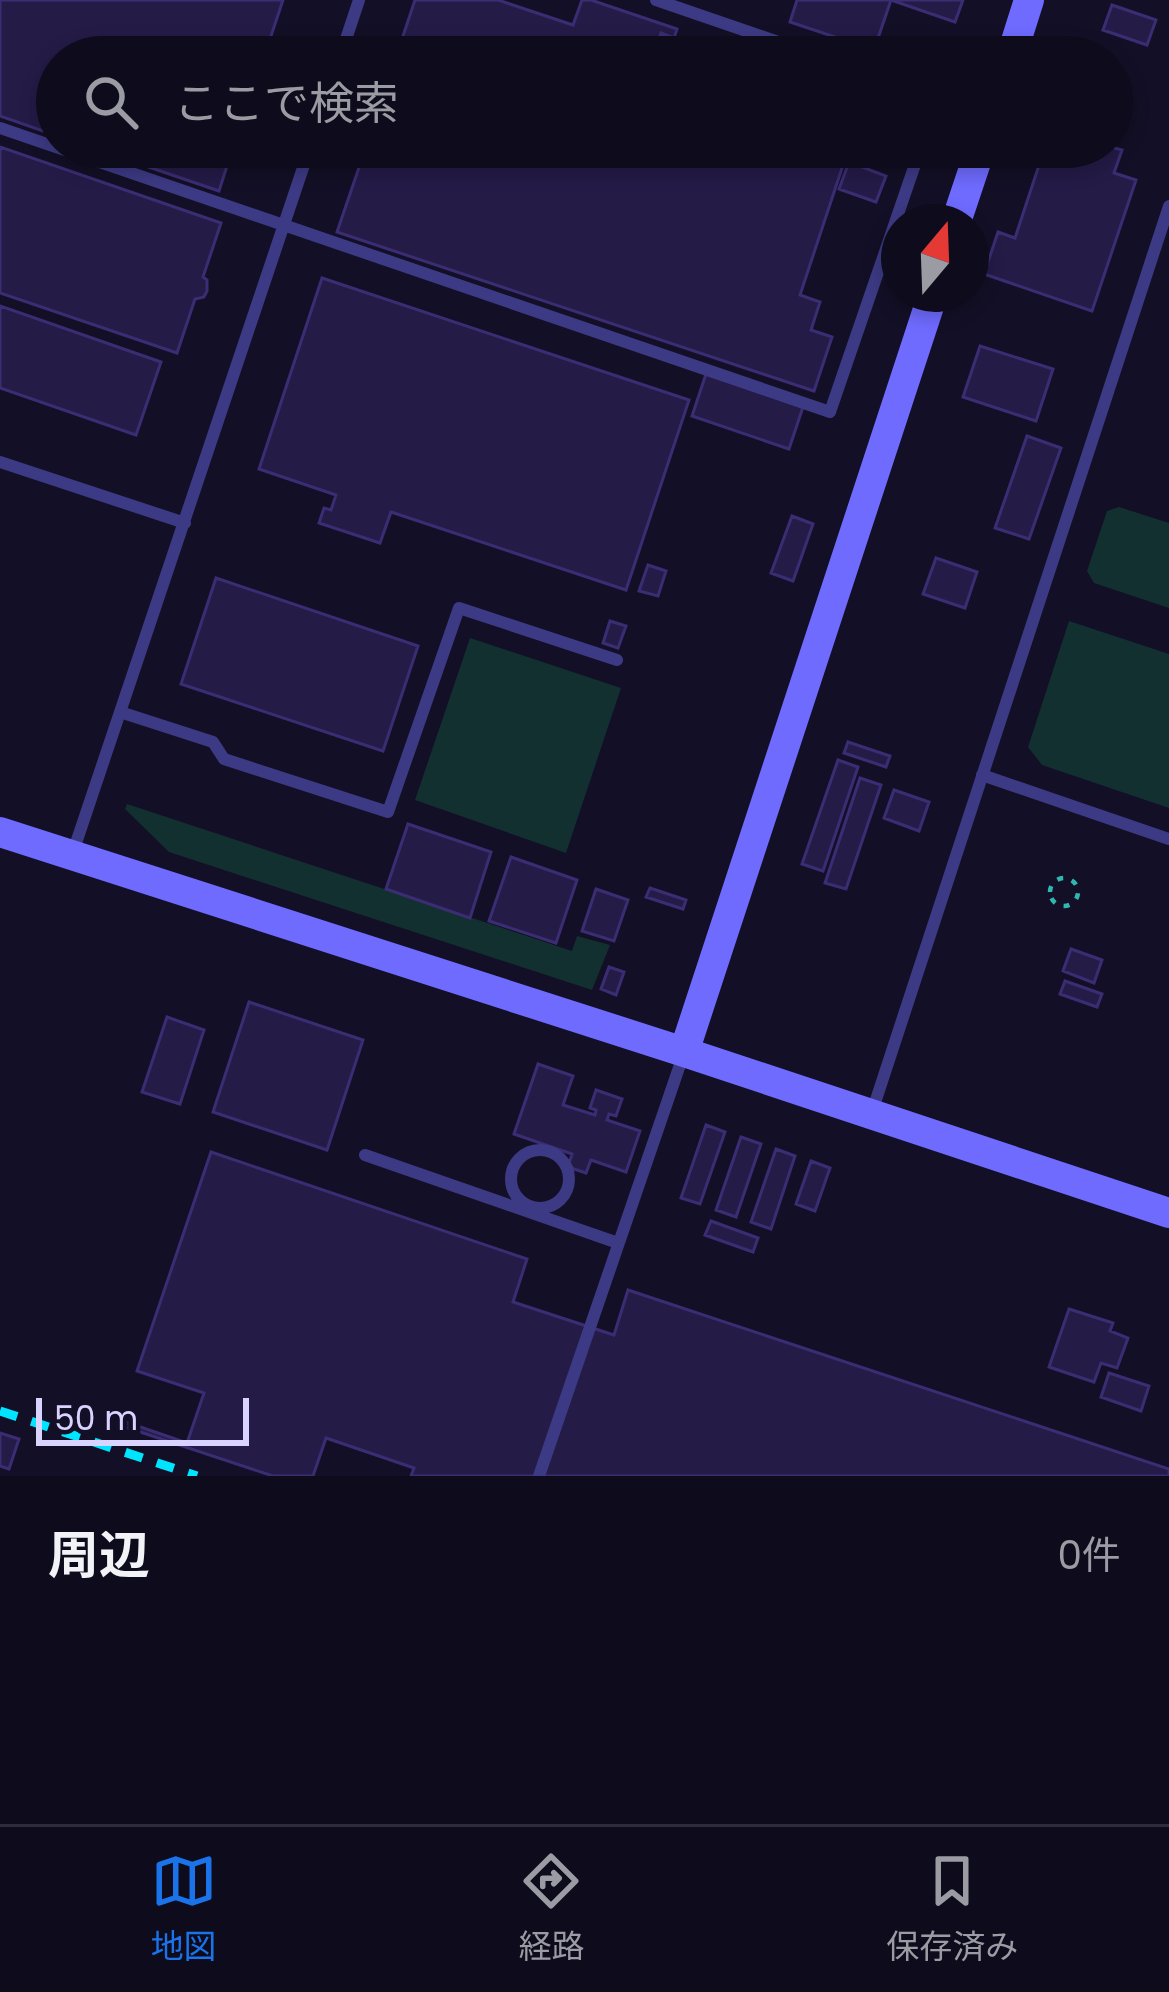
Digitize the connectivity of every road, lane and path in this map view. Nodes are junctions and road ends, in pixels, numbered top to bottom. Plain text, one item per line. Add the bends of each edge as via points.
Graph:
1 (359, 0) edge
2 (656, 0) edge
3 (1029, 0) edge
4 (347, 36) edge
5 (761, 36) edge
6 (1018, 36) edge
7 (0, 128) edge
8 (36, 140) edge
9 (117, 168) edge
10 (303, 168) edge
11 (914, 168) edge
12 (974, 168) edge
13 (962, 204) edge
14 (1169, 206) edge
15 (284, 225) junction
16 (927, 312) edge
17 (0, 462) edge
18 (185, 523) junction
19 (617, 660) dead end
20 (120, 712) junction
21 (982, 775) junction
22 (0, 832) edge
23 (1169, 838) edge
24 (72, 855) junction
25 (1060, 905) joint
26 (684, 1052) junction
27 (872, 1115) junction
28 (365, 1155) dead end
29 (529, 1210) junction
30 (1169, 1213) edge
31 (618, 1243) junction
32 (539, 1476) edge

1 - 4 lane
2 - 5 lane
3 - 6 street
7 - 8 lane
9 - 15 lane
10 - 15 lane
11 - 15 lane via 830,412
12 - 13 street
14 - 21 lane
15 - 18 lane
16 - 26 street
17 - 18 lane
18 - 20 lane
19 - 20 lane via 459,608 388,812 224,759 213,742
20 - 24 lane
21 - 23 lane
21 - 27 lane
22 - 24 street
24 - 26 street
25 - 25 path via 1078,895 1068,878 1051,886
26 - 27 street
26 - 31 lane
27 - 30 street
28 - 29 lane
29 - 29 lane via 514,1195 513,1167 533,1151 550,1152 564,1163 567,1189 549,1207
29 - 31 lane
31 - 32 lane

